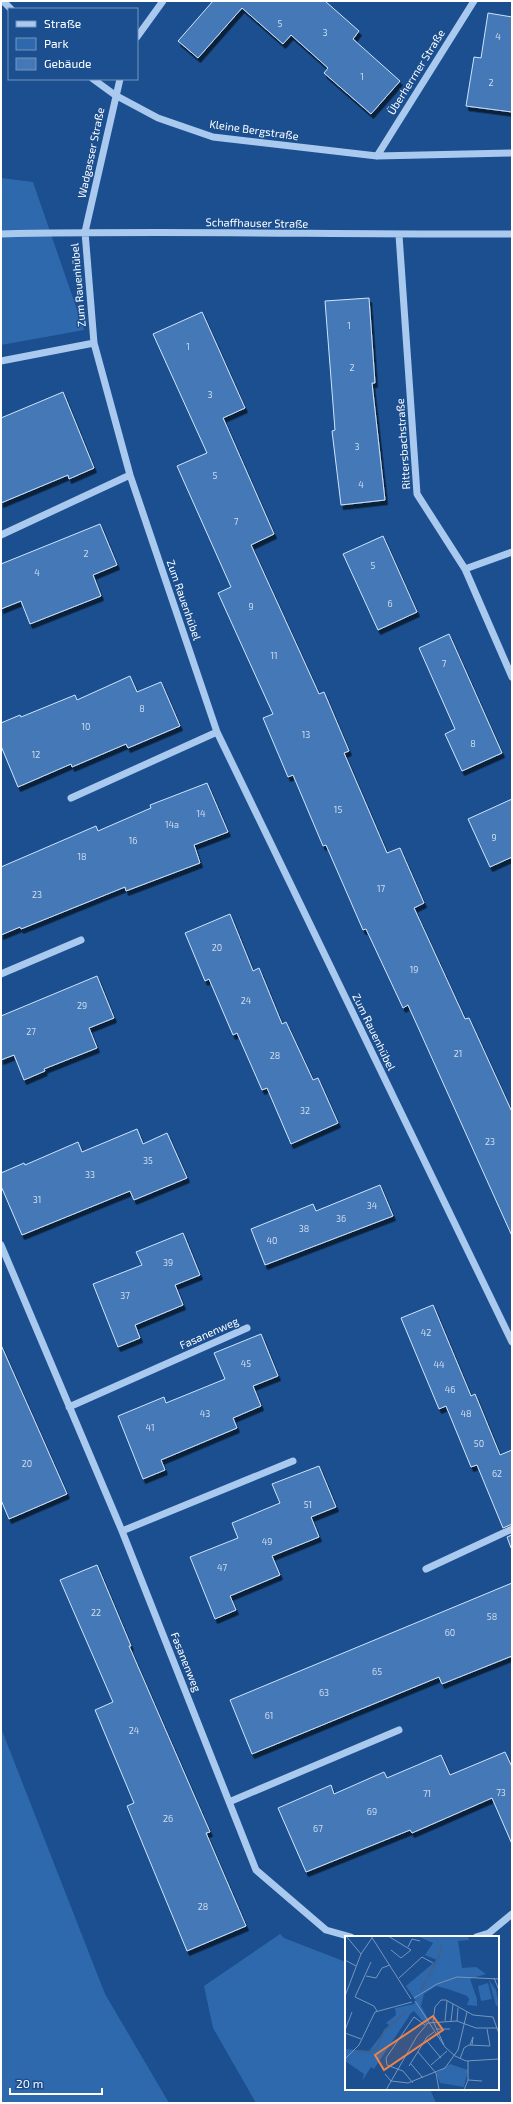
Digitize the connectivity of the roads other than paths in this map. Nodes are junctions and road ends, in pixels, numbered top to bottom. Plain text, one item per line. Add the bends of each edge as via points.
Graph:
1 (163, 1) edge
2 (474, 1) edge
3 (138, 36) edge
4 (95, 80) edge
5 (120, 80) edge
6 (115, 95) junction
7 (512, 153) edge
8 (377, 156) junction
9 (85, 232) junction
10 (1, 234) edge
11 (512, 234) edge
12 (399, 235) junction
13 (94, 344) junction
14 (1, 361) edge
15 (130, 475) junction
16 (1, 535) edge
17 (512, 552) edge
18 (465, 569) junction
19 (512, 677) edge
20 (217, 732) junction
21 (71, 798) dead end
22 (81, 940) dead end
23 (1, 974) edge
24 (1, 1245) edge
25 (247, 1328) dead end
26 (512, 1342) edge
27 (69, 1407) junction
28 (292, 1461) dead end
29 (512, 1529) edge
30 (122, 1531) junction
31 (426, 1569) dead end
32 (399, 1730) dead end
33 (229, 1802) junction
34 (512, 1914) edge
35 (347, 1936) edge
36 (479, 1936) edge

1 - 3 street
2 - 8 street, Überherrner Straße
4 - 6 street, Kleine Bergstraße
5 - 6 street, Wadgasser Straße
6 - 8 street, Kleine Bergstraße via 158,118 213,137
6 - 9 street, Wadgasser Straße
7 - 8 street
9 - 10 street, Schaffhauser Straße
9 - 12 street, Schaffhauser Straße
9 - 13 street, Zum Rauenhübel
11 - 12 street, Schaffhauser Straße
12 - 18 street, Rittersbachstraße via 417,494
13 - 14 street
13 - 15 street, Zum Rauenhübel
15 - 16 street
15 - 20 street, Zum Rauenhübel
17 - 18 street
18 - 19 street, Rittersbachstraße
20 - 21 street
20 - 26 street, Zum Rauenhübel
22 - 23 street
24 - 27 street, Fasanenweg
25 - 27 street, Fasanenweg
27 - 30 street, Fasanenweg
28 - 30 street
29 - 31 street
30 - 33 street, Fasanenweg
32 - 33 street
33 - 35 street, Fasanenweg via 256,1870 326,1930
34 - 36 street via 489,1933

